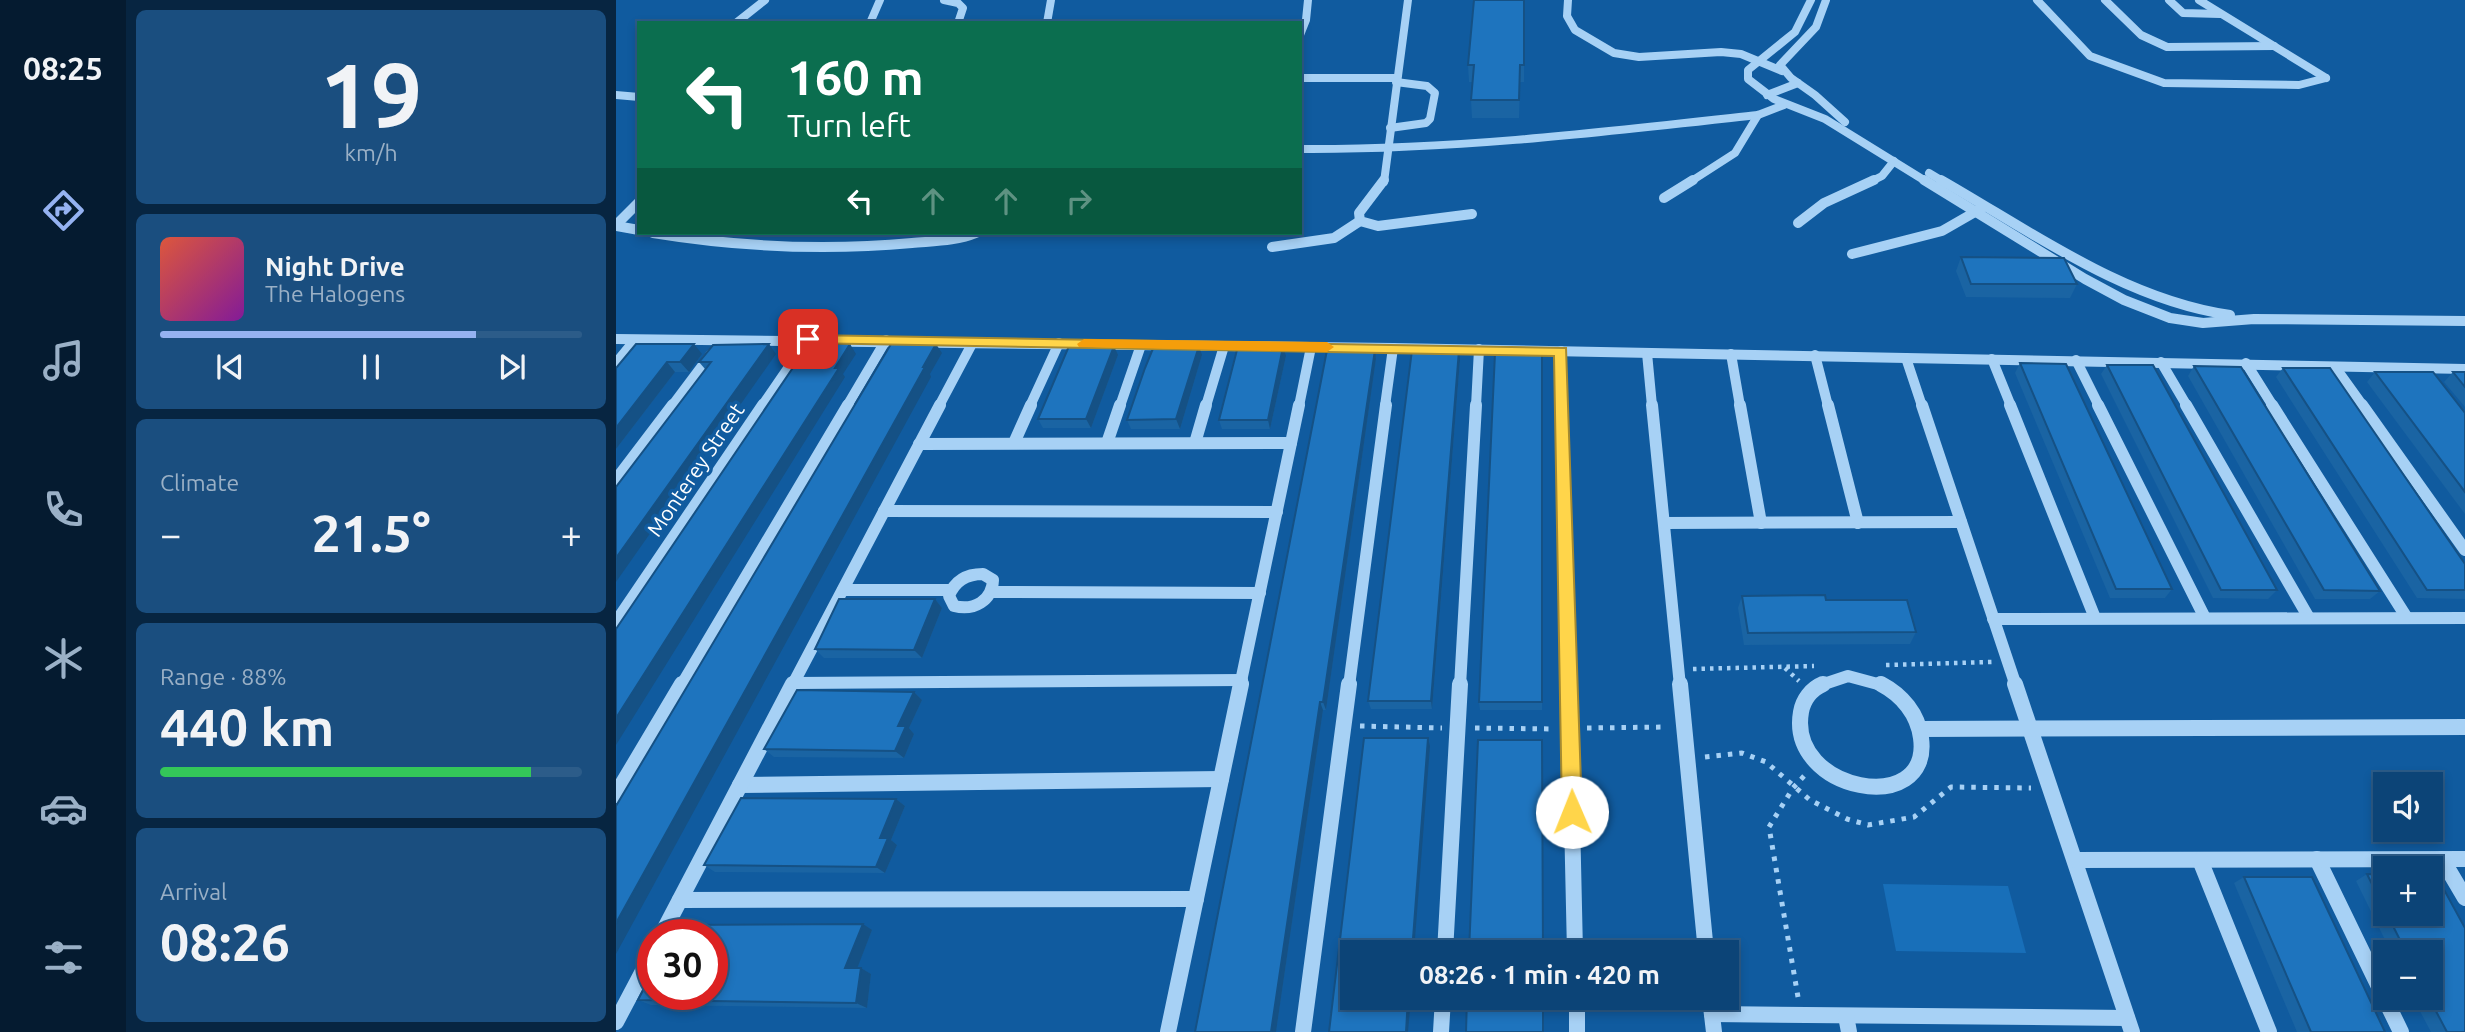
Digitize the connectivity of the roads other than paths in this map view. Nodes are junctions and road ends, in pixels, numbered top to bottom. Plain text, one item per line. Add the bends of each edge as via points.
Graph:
1 (765, 0) edge
2 (880, 0) edge
3 (944, 0) edge
4 (1051, 0) edge
5 (1308, 0) edge
6 (1408, 0) edge
7 (1568, 0) edge
8 (1811, 0) edge
9 (1826, 0) edge
10 (2037, 0) edge
11 (2105, 0) edge
12 (2169, 0) edge
13 (2199, 0) edge
14 (960, 2) edge
15 (2223, 15) junction
16 (739, 21) edge
17 (871, 21) edge
18 (959, 21) edge
19 (1048, 21) edge
20 (1302, 30) edge
21 (2274, 46) junction
22 (1759, 61) junction
23 (1782, 71) junction
24 (1302, 79) edge
25 (1397, 80) junction
26 (1798, 83) junction
27 (616, 95) edge
28 (1768, 95) junction
29 (637, 97) edge
30 (1822, 102) junction
31 (1784, 105) junction
32 (1804, 112) junction
33 (1758, 115) junction
34 (1390, 128) junction
35 (1302, 149) edge
36 (1387, 151) junction
37 (1894, 161) junction
38 (1664, 198) dead end
39 (637, 204) edge
40 (1980, 209) junction
41 (1472, 214) dead end
42 (1360, 221) junction
43 (1798, 223) dead end
44 (616, 226) edge
45 (637, 230) edge
46 (665, 235) edge
47 (972, 235) edge
48 (1272, 247) dead end
49 (1853, 254) dead end
50 (2465, 321) edge
51 (616, 339) edge
52 (808, 339) junction
53 (635, 340) junction
54 (722, 340) junction
55 (886, 340) junction
56 (973, 342) junction
57 (1059, 343) junction
58 (1141, 345) junction
59 (1224, 346) junction
60 (1311, 347) junction
61 (1394, 348) junction
62 (1479, 349) junction
63 (1561, 351) junction
64 (1647, 353) junction
65 (1731, 354) junction
66 (1815, 355) junction
67 (1906, 358) junction
68 (1992, 359) junction
69 (2076, 360) junction
70 (2161, 362) junction
71 (616, 363) edge
72 (2246, 363) junction
73 (2335, 367) junction
74 (2424, 369) junction
75 (2465, 369) edge
76 (2432, 379) edge
77 (1014, 443) junction
78 (1107, 443) junction
79 (1195, 443) junction
80 (1291, 443) junction
81 (919, 444) junction
82 (616, 480) edge
83 (884, 511) junction
84 (1277, 512) junction
85 (1961, 522) junction
86 (1664, 523) junction
87 (1760, 523) junction
88 (1858, 523) junction
89 (2465, 550) edge
90 (843, 590) junction
91 (951, 590) junction
92 (992, 592) junction
93 (1260, 593) junction
94 (1993, 618) junction
95 (2095, 618) junction
96 (2205, 618) junction
97 (2309, 618) junction
98 (2407, 618) junction
99 (2465, 618) edge
100 (616, 622) edge
101 (1242, 680) junction
102 (794, 683) junction
103 (2465, 727) edge
104 (2030, 728) junction
105 (1922, 729) junction
106 (1221, 779) junction
107 (740, 785) junction
108 (616, 795) edge
109 (2317, 859) junction
110 (2373, 859) edge
111 (2443, 859) edge
112 (2465, 859) edge
113 (2075, 860) junction
114 (2200, 860) junction
115 (2443, 861) edge
116 (2465, 898) edge
117 (680, 900) junction
118 (1196, 900) junction
119 (670, 919) edge
120 (1446, 940) edge
121 (1576, 940) edge
122 (1705, 940) edge
123 (637, 982) edge
124 (1739, 1009) edge
125 (1442, 1010) edge
126 (1577, 1010) edge
127 (1711, 1010) edge
128 (616, 1022) edge
129 (1848, 1024) edge
130 (1983, 1024) edge
131 (2129, 1025) edge
132 (1168, 1032) edge
133 (1303, 1032) edge
134 (1441, 1032) edge
135 (1577, 1032) edge
136 (1714, 1032) edge
137 (2269, 1032) edge
138 (2401, 1032) edge

1 - 16 street
2 - 17 street
3 - 14 street
4 - 19 street
5 - 20 street
6 - 25 street
7 - 22 street via 1567,16 1575,30 1614,53 1639,57 1721,52
8 - 22 street via 1793,38
9 - 23 street via 1824,12 1805,42 1781,61
10 - 21 street via 2090,56 2164,83 2299,85 2326,78
11 - 21 street via 2144,38 2167,47
12 - 15 street via 2183,13
13 - 15 street
14 - 18 street
15 - 21 street
22 - 23 street
22 - 28 street via 1748,70 1748,79
23 - 26 street
24 - 25 street
25 - 34 street
25 - 34 street via 1427,86 1435,93 1426,123
26 - 28 street
26 - 30 street
27 - 29 street
28 - 31 street
30 - 32 street
30 - 40 street via 1833,115
31 - 32 street
31 - 33 street
32 - 37 street via 1825,119
33 - 36 street via 1502,144
33 - 38 street via 1735,153
34 - 36 street
35 - 36 street
36 - 42 street via 1384,182 1359,213
37 - 40 street
37 - 43 street via 1882,176 1824,203
39 - 44 street
40 - 49 street via 1942,231
40 - 50 street via 2085,279 2170,317 2192,321
41 - 42 street via 1378,226
42 - 48 street via 1334,237
44 - 45 street
46 - 47 street via 803,249 896,247
51 - 53 street
52 - 54 street
52 - 55 street
52 - 100 street, Monterey Street
53 - 54 street
53 - 71 street
54 - 82 street
55 - 56 street
55 - 108 street
56 - 57 street
56 - 81 street
57 - 58 street
57 - 77 street
58 - 59 street
58 - 78 street
59 - 60 street
59 - 79 street
60 - 61 street
60 - 80 street
61 - 62 street
61 - 133 street
62 - 63 street
62 - 120 street
63 - 64 street
63 - 121 street
64 - 65 street
64 - 86 street
65 - 66 street
65 - 87 street
66 - 67 street
66 - 88 street
67 - 68 street
67 - 85 street
68 - 69 street
68 - 95 street
69 - 70 street
69 - 96 street
70 - 72 street
70 - 97 street
72 - 73 street
72 - 98 street
73 - 74 street
73 - 89 street
74 - 75 street
74 - 76 street
77 - 78 street
77 - 81 street
78 - 79 street
79 - 80 street
80 - 84 street
81 - 83 street
83 - 84 street
83 - 90 street
84 - 93 street
85 - 88 street
85 - 94 street
86 - 87 street
86 - 122 street
87 - 88 street
90 - 91 street
90 - 102 street
91 - 92 street via 950,602 967,608 982,603
91 - 92 street via 976,573 993,580
92 - 93 street
93 - 101 street
94 - 95 street
94 - 104 street
95 - 96 street
96 - 97 street
97 - 98 street
98 - 99 street
101 - 102 street
101 - 106 street
102 - 107 street
103 - 104 street
104 - 105 street
104 - 113 street
105 - 105 street via 1894,691 1864,677 1833,677 1809,691 1798,715 1804,745 1817,763 1856,786 1889,786 1903,780 1920,758
106 - 107 street
106 - 118 street
107 - 117 street
109 - 110 street
109 - 114 street
109 - 138 street
111 - 112 street
113 - 114 street
113 - 131 street
114 - 137 street
115 - 116 street
117 - 118 street
117 - 119 street
118 - 132 street
123 - 128 street
124 - 129 street
125 - 134 street
126 - 135 street
127 - 136 street
129 - 130 street
130 - 131 street

